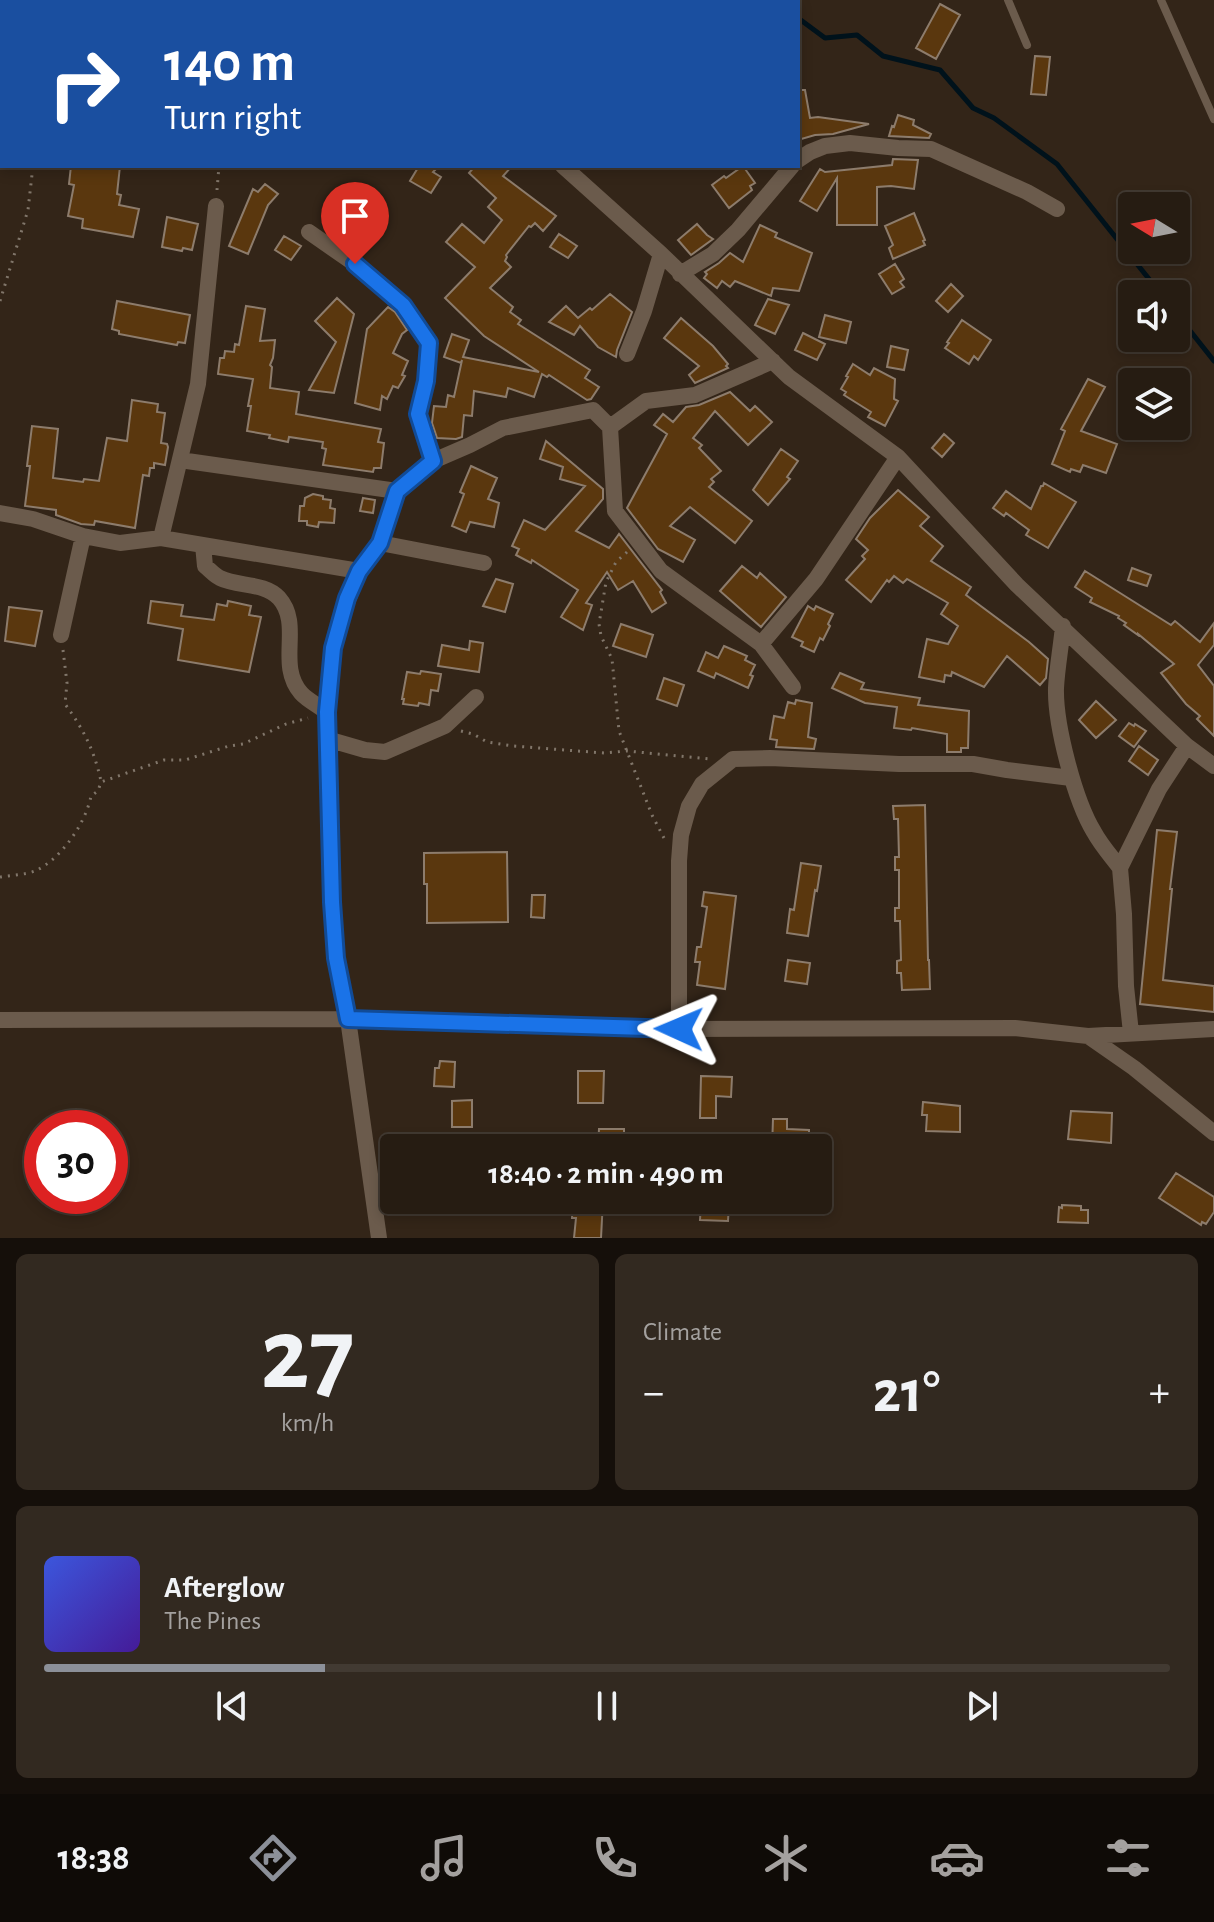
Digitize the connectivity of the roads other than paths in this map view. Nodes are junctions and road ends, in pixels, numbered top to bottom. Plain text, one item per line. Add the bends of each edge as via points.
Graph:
1 (1008, 0) edge
2 (1161, 0) edge
3 (1027, 45) dead end
4 (1214, 119) edge
5 (800, 159) edge
6 (565, 168) edge
7 (790, 168) edge
8 (216, 206) road end
9 (1057, 209) dead end
10 (309, 232) dead end
11 (661, 254) junction
12 (680, 274) junction
13 (627, 354) dead end
14 (773, 361) junction
15 (610, 427) junction
16 (898, 457) junction
17 (180, 460) junction
18 (433, 461) junction
19 (397, 491) junction
20 (0, 513) edge
21 (83, 536) junction
22 (161, 538) junction
23 (380, 543) junction
24 (203, 545) junction
25 (484, 563) dead end
26 (359, 571) junction
27 (1063, 626) junction
28 (61, 635) road end
29 (761, 644) junction
30 (793, 687) dead end
31 (476, 697) dead end
32 (327, 712) junction
33 (327, 739) junction
34 (1187, 746) junction
35 (1214, 766) edge
36 (1071, 778) junction
37 (1120, 868) junction
38 (348, 1019) junction
39 (0, 1020) edge
40 (679, 1029) junction
41 (1214, 1029) edge
42 (1131, 1033) junction
43 (1088, 1036) junction
44 (1214, 1133) edge
45 (379, 1238) edge

1 - 3 lane
2 - 4 lane
5 - 9 street via 825,146 850,143 931,149
6 - 11 street
7 - 12 street via 738,230 713,254
8 - 17 street via 198,384
10 - 18 street via 403,305 429,343 418,414
11 - 12 street
11 - 13 street
12 - 14 street
14 - 15 street via 695,395 646,401
14 - 16 street
15 - 18 street via 593,410 581,412 503,428
15 - 29 street via 615,511 661,571
16 - 27 street via 1017,585
16 - 29 street via 816,579
17 - 19 street
17 - 22 street
18 - 19 street
19 - 23 street
20 - 21 street
21 - 22 street via 120,543
21 - 28 street
22 - 24 street
23 - 25 street
23 - 26 street
24 - 26 street
24 - 32 street via 205,566 220,578 265,589 279,598 291,631 290,672 301,693
26 - 32 street via 333,648
27 - 34 street
27 - 36 street via 1056,702
29 - 30 street
31 - 33 street via 445,726 385,752
32 - 33 street
33 - 38 street via 336,958
34 - 35 street
34 - 37 street
36 - 37 street via 1093,832
36 - 40 street via 973,764 733,759 702,784 681,835
37 - 42 street
38 - 39 street
38 - 40 street
38 - 45 street
40 - 43 street via 1015,1028
41 - 42 street
42 - 43 street
43 - 44 street

